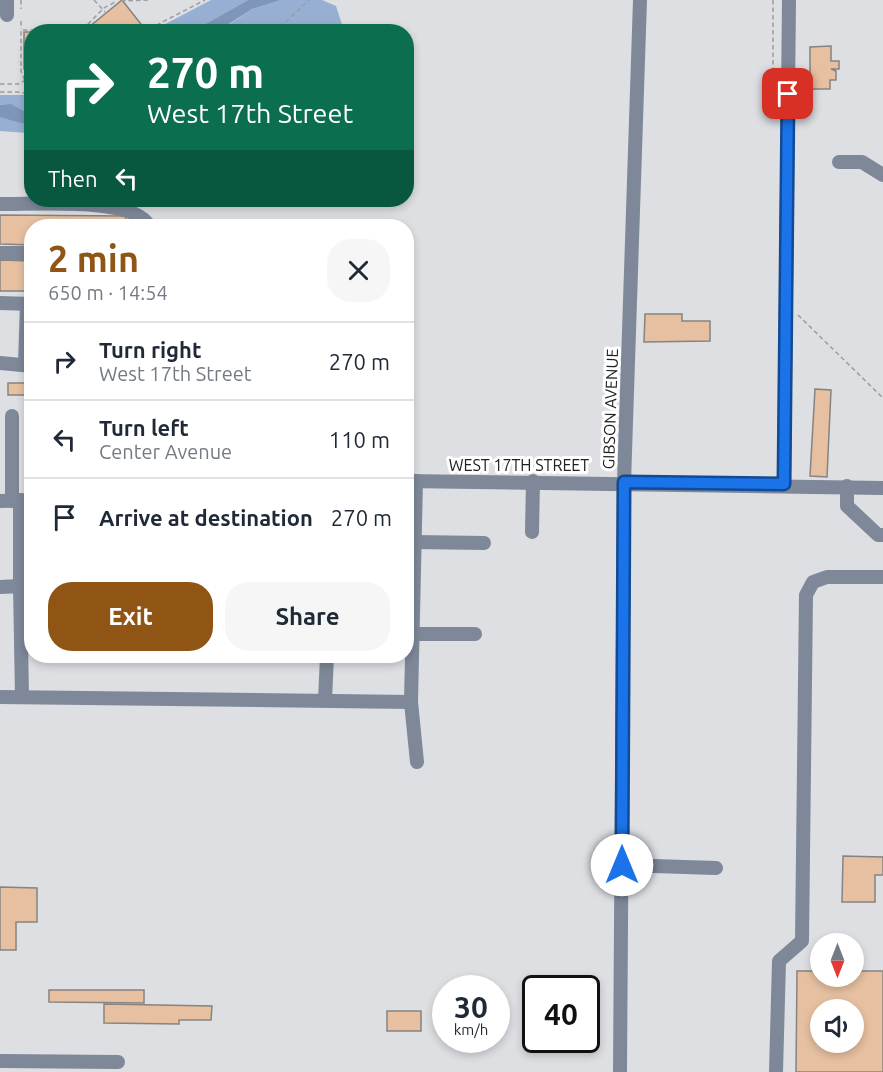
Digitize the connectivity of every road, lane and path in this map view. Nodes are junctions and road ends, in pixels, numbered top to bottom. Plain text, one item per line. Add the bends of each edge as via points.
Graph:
1 (7, 0) edge
2 (21, 0) edge
3 (94, 0) edge
4 (150, 0) edge
5 (205, 0) edge
6 (309, 0) edge
7 (640, 0) edge
8 (789, 0) edge
9 (116, 1) edge
10 (121, 1) edge
11 (21, 9) dead end
12 (104, 11) junction
13 (7, 15) dead end
14 (21, 21) dead end
15 (88, 24) edge
16 (158, 24) edge
17 (284, 24) edge
18 (21, 30) junction
19 (24, 30) edge
20 (24, 78) edge
21 (24, 81) edge
22 (0, 84) edge
23 (0, 92) edge
24 (24, 94) edge
25 (839, 162) dead end
26 (883, 175) edge
27 (0, 204) edge
28 (24, 204) edge
29 (110, 207) edge
30 (143, 219) edge
31 (0, 253) edge
32 (24, 253) edge
33 (0, 303) edge
34 (24, 304) edge
35 (0, 363) edge
36 (24, 365) edge
37 (12, 416) dead end
38 (414, 481) edge
39 (533, 481) junction
40 (624, 482) junction
41 (784, 484) junction
42 (847, 486) junction
43 (883, 488) edge
44 (16, 500) edge
45 (414, 527) edge
46 (532, 532) dead end
47 (883, 535) edge
48 (415, 542) junction
49 (484, 543) dead end
50 (883, 577) edge
51 (21, 586) junction
52 (0, 587) edge
53 (414, 588) edge
54 (414, 634) edge
55 (475, 634) dead end
56 (327, 663) edge
57 (412, 663) edge
58 (0, 697) edge
59 (22, 697) junction
60 (325, 700) junction
61 (411, 702) junction
62 (417, 762) dead end
63 (622, 865) junction
64 (716, 868) dead end
65 (0, 1061) edge
66 (118, 1062) dead end
67 (620, 1072) edge
68 (776, 1072) edge

1 - 13 street
2 - 11 path
3 - 12 path
4 - 10 path
5 - 16 path
6 - 17 path
7 - 40 street, GIBSON AVENUE
8 - 41 street
9 - 12 path
12 - 15 path
14 - 18 path
18 - 19 path
18 - 20 path
21 - 22 path
23 - 24 path
25 - 26 street via 862,162
27 - 28 street
29 - 30 street via 138,214
31 - 32 street
33 - 34 street
35 - 36 street
37 - 44 street
38 - 39 street, WEST 17TH STREET
39 - 40 street, WEST 17TH STREET
39 - 46 street
40 - 41 street, WEST 17TH STREET
40 - 63 street, GIBSON AVENUE
41 - 42 street, WEST 17TH STREET
42 - 43 street, WEST 17TH STREET
42 - 47 street via 847,506 878,535
44 - 51 street
45 - 48 street
48 - 49 street
48 - 53 street
50 - 68 street via 828,577 813,582 806,595 802,941 779,961
51 - 52 street
51 - 59 street
54 - 55 street
56 - 60 street
57 - 61 street
58 - 59 street
59 - 60 street
60 - 61 street
61 - 62 street
63 - 64 street
63 - 67 street, GIBSON AVENUE
65 - 66 street

